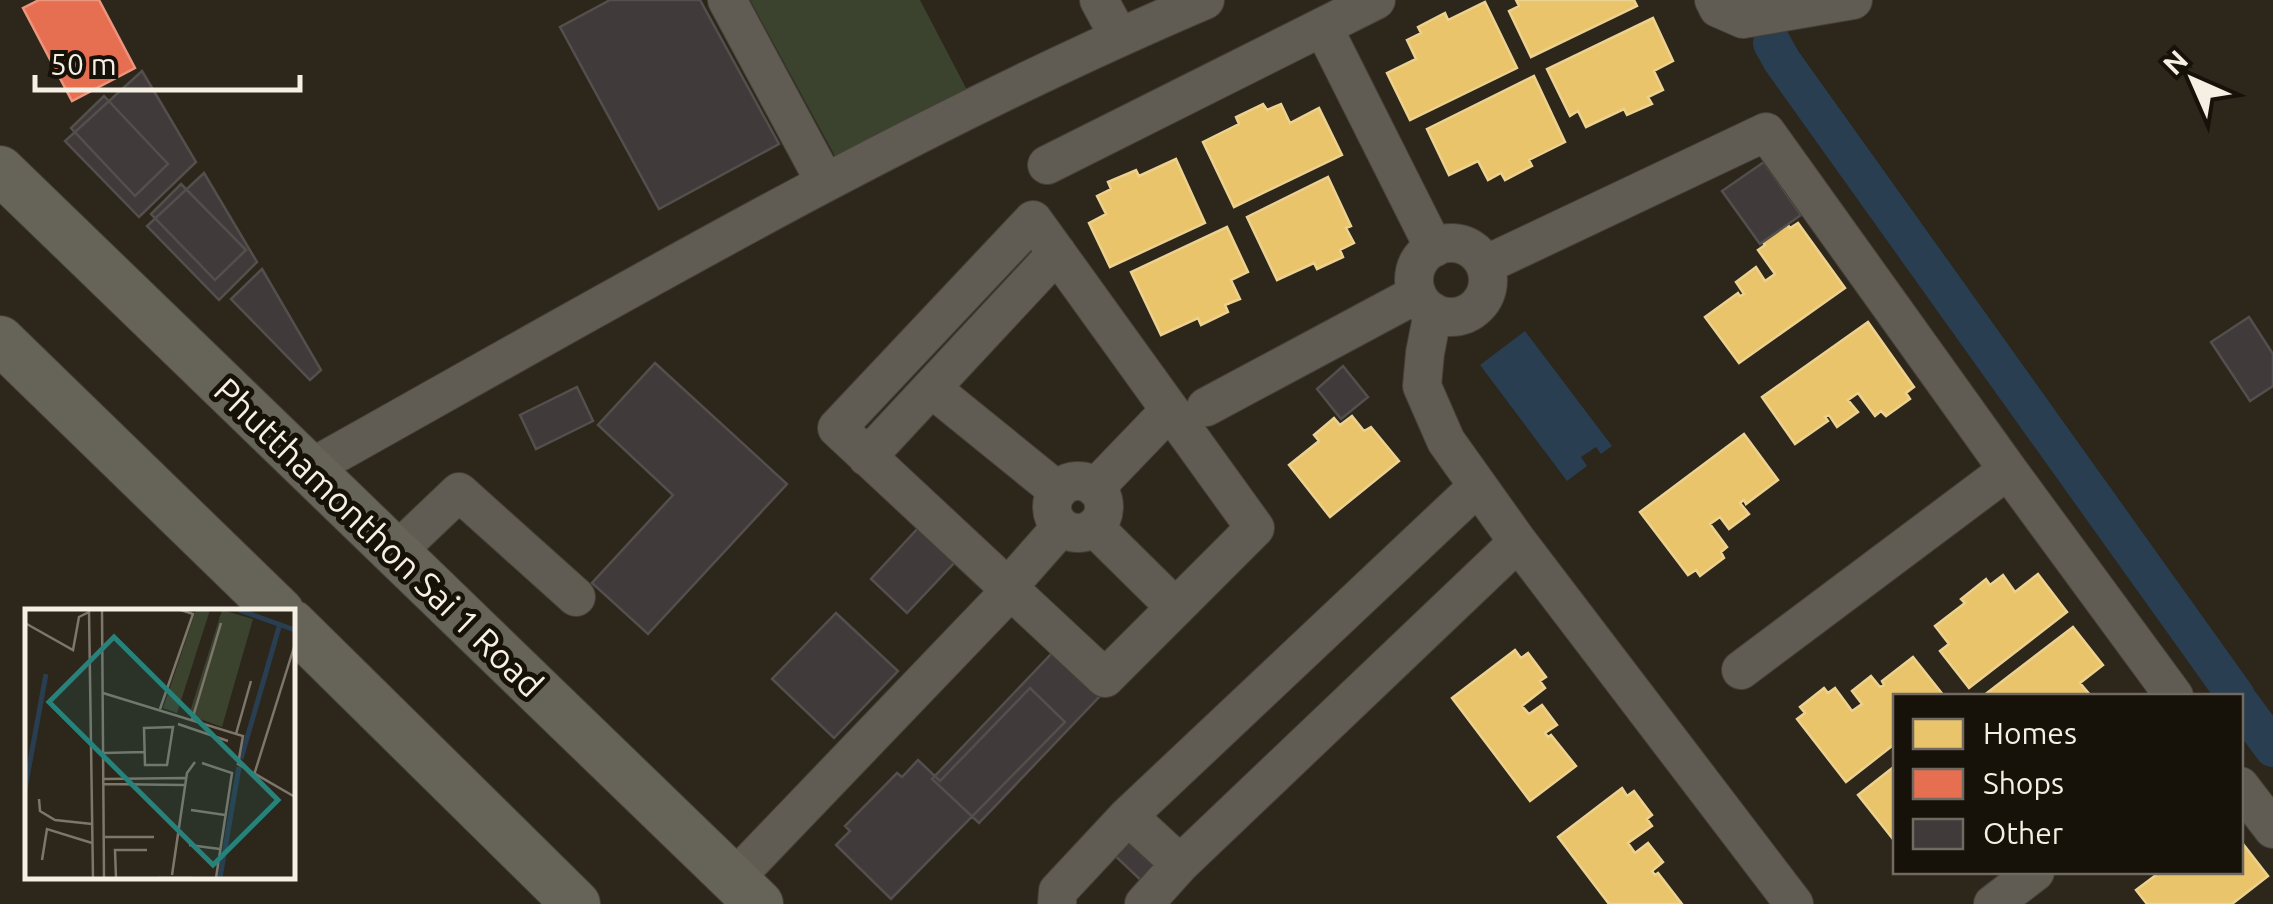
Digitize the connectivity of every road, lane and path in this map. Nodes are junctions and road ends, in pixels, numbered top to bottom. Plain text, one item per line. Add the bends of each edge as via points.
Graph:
1 (727, 0) edge
2 (1100, 0) edge
3 (1205, 0) edge
4 (1376, 0) edge
5 (1714, 0) edge
6 (1853, 0) edge
7 (1323, 27) junction
8 (1119, 37) junction
9 (1048, 165) dead end
10 (0, 170) edge
11 (824, 182) junction
12 (1434, 248) junction
13 (1057, 253) junction
14 (1485, 265) junction
15 (1425, 303) junction
16 (0, 340) edge
17 (931, 388) junction
18 (1188, 408) junction
19 (867, 456) junction
20 (308, 469) junction
21 (2008, 470) junction
22 (1477, 486) junction
23 (1071, 515) junction
24 (1518, 542) junction
25 (396, 553) junction
26 (1009, 589) junction
27 (576, 597) dead end
28 (1175, 607) junction
29 (277, 609) edge
30 (295, 627) edge
31 (1742, 670) dead end
32 (2173, 694) edge
33 (2243, 790) edge
34 (1128, 816) junction
35 (2273, 828) edge
36 (1180, 864) junction
37 (2032, 874) edge
38 (746, 892) edge
39 (576, 904) edge
40 (1056, 904) edge
41 (1144, 904) edge
42 (1794, 904) edge
43 (1993, 904) edge

1 - 11 street
2 - 8 street
3 - 8 street
4 - 7 street
5 - 6 street via 1743,19
7 - 9 street
7 - 12 street
8 - 11 street
10 - 20 main road, Phutthamonthon Sai 1 Road
11 - 20 street
12 - 14 street via 1461,245
12 - 15 street via 1416,270 1414,283
13 - 17 street
13 - 18 street
13 - 19 street via 1033,220 837,428
14 - 15 street via 1487,288 1466,314 1444,316
14 - 21 street via 1766,132
15 - 18 street
15 - 22 street via 1422,386
16 - 29 main road
17 - 19 street
17 - 23 street
18 - 23 street via 1095,488 1068,483
18 - 28 street via 1255,528
19 - 26 street
20 - 25 main road, Phutthamonthon Sai 1 Road
21 - 31 street
21 - 32 street
22 - 24 street
22 - 34 street
23 - 26 street
23 - 28 street
24 - 36 street
24 - 42 street
25 - 27 street via 459,492
25 - 38 main road, Phutthamonthon Sai 1 Road
26 - 28 street via 1105,678
26 - 38 street
30 - 39 main road
33 - 35 street
34 - 36 street
34 - 40 street via 1058,891
36 - 41 street
37 - 43 street

